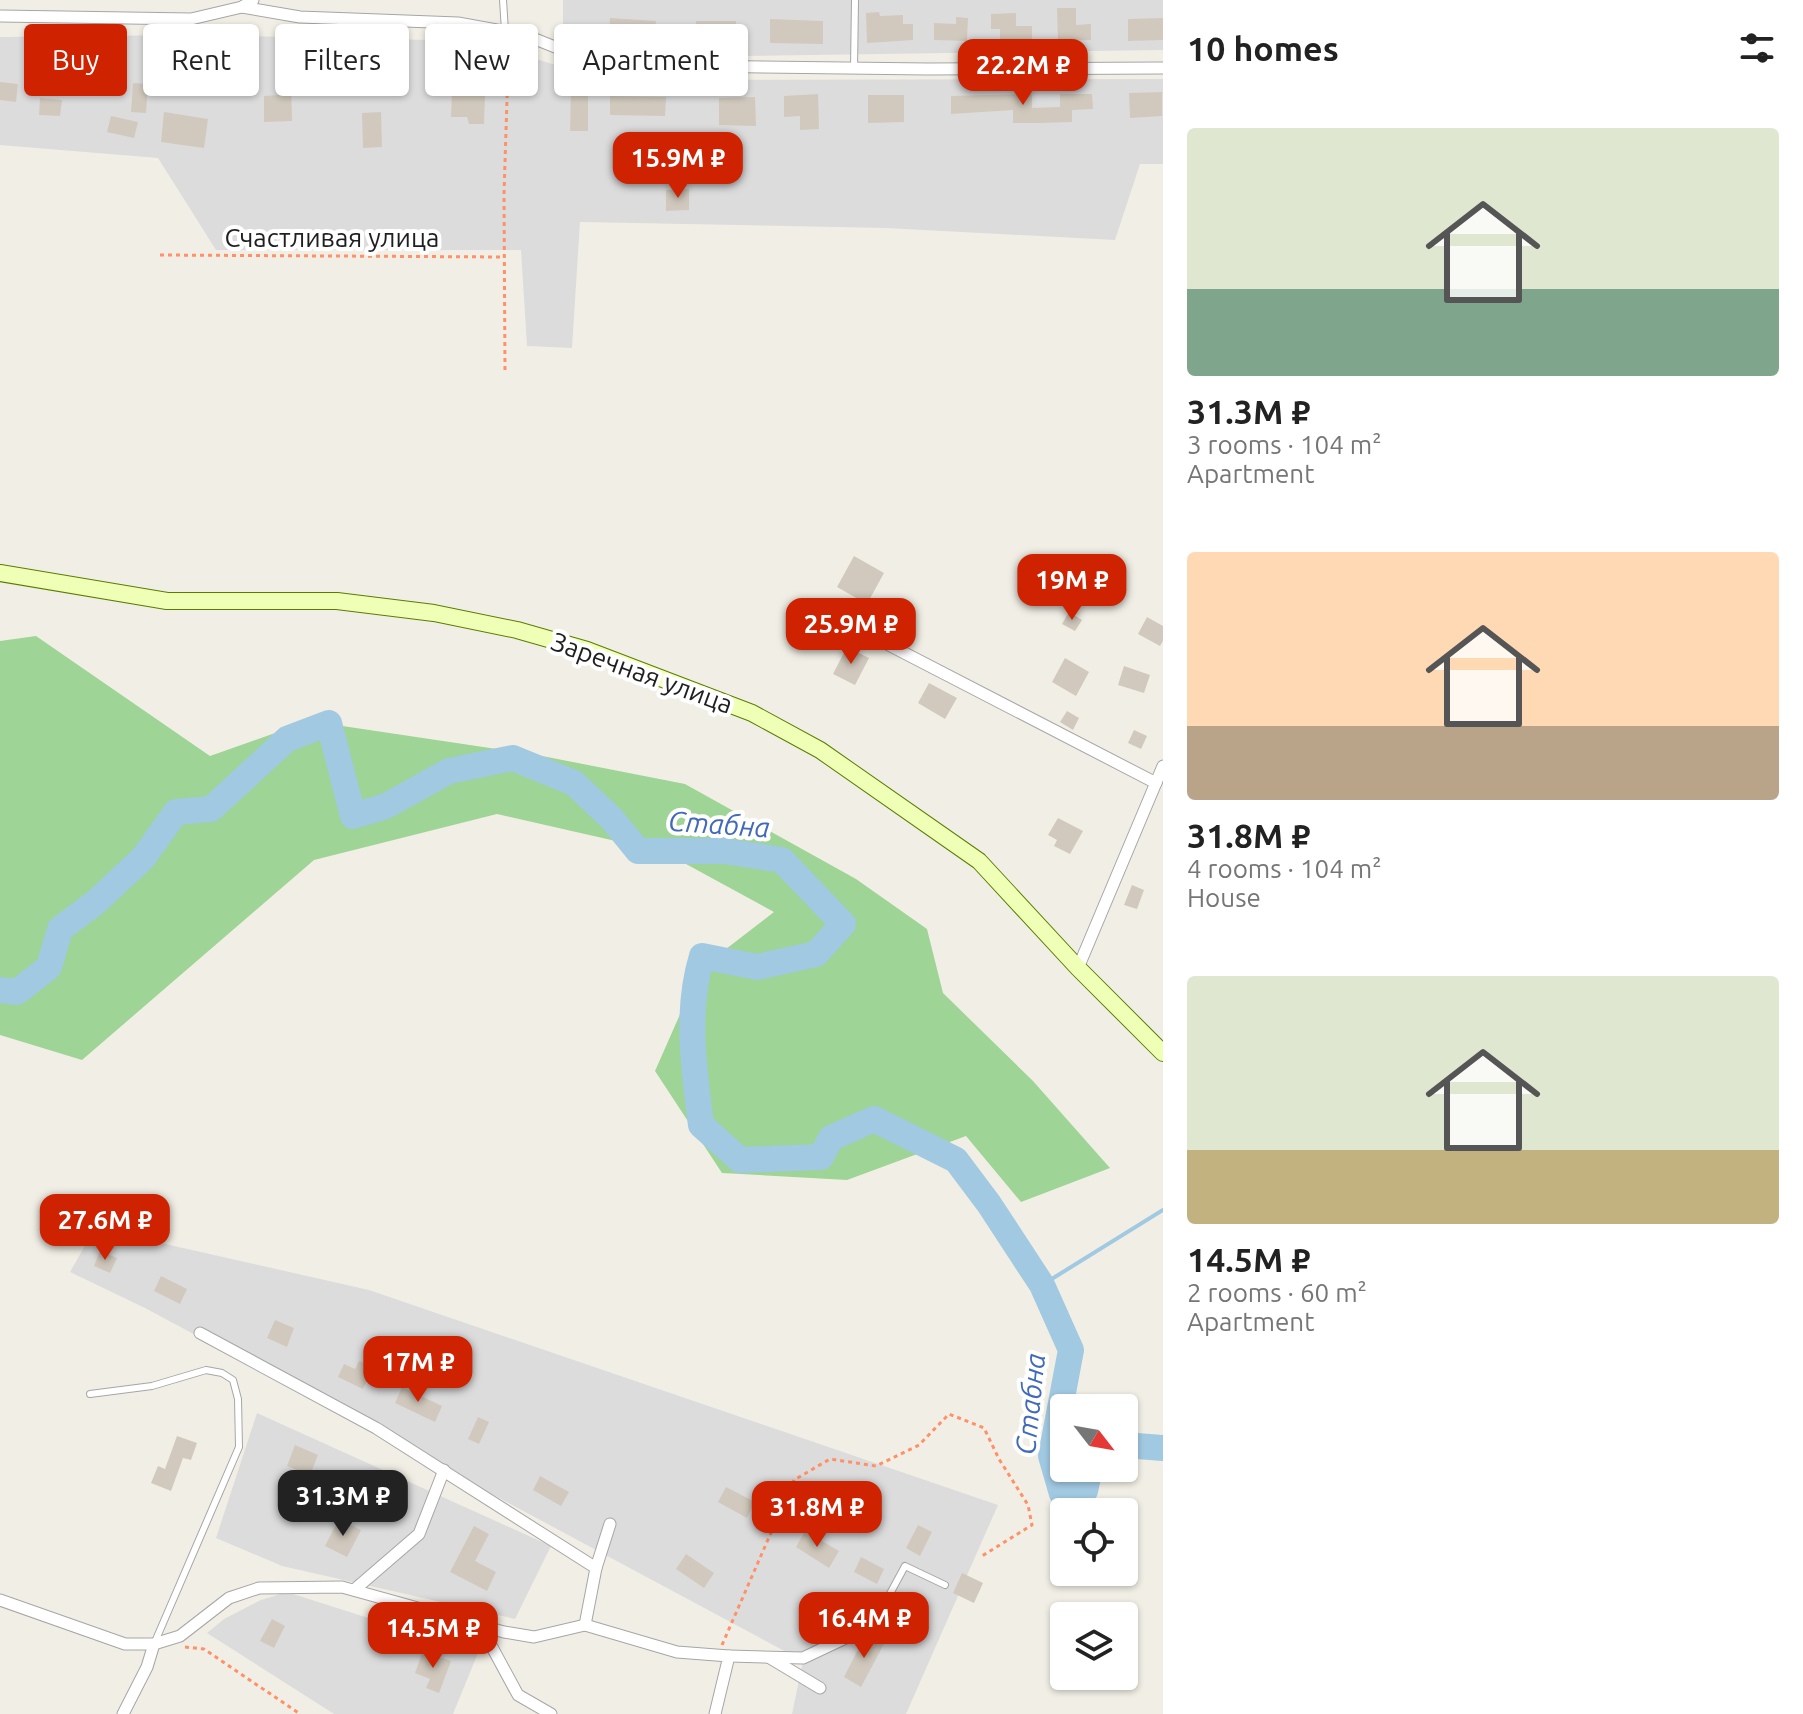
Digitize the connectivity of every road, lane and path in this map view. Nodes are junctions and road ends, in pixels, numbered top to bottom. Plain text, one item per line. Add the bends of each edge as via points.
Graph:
1 (253, 0) edge
2 (503, 0) edge
3 (855, 0) edge
4 (242, 7) junction
5 (0, 16) edge
6 (464, 24) edge
7 (505, 24) edge
8 (538, 40) edge
9 (1163, 68) edge
10 (854, 69) junction
11 (507, 96) edge
12 (160, 255) dead end
13 (504, 257) junction
14 (505, 370) dead end
15 (0, 573) edge
16 (887, 644) dead end
17 (1163, 766) edge
18 (1156, 783) junction
19 (1078, 968) junction
20 (1163, 1053) edge
21 (200, 1333) dead end
22 (90, 1394) dead end
23 (444, 1470) junction
24 (610, 1524) dead end
25 (982, 1556) dead end
26 (596, 1568) junction
27 (945, 1585) dead end
28 (354, 1590) junction
29 (0, 1600) edge
30 (480, 1625) junction
31 (585, 1625) junction
32 (873, 1625) joint
33 (154, 1644) junction
34 (179, 1647) dead end
35 (723, 1656) junction
36 (769, 1657) junction
37 (820, 1688) dead end
38 (123, 1714) edge
39 (300, 1714) edge
40 (551, 1714) edge
41 (715, 1714) edge

1 - 4 street
2 - 7 lane
3 - 10 lane
4 - 5 street via 191,19
4 - 6 street via 300,17
8 - 10 street via 600,65
9 - 10 street
11 - 13 path
12 - 13 path, Счастливая улица
13 - 14 path
15 - 19 street, Заречная улица via 167,601 337,601 434,613 517,630 658,675 752,713 884,793 979,861
16 - 18 street
17 - 18 street
18 - 19 street
19 - 20 street, Заречная улица
21 - 23 street
22 - 33 lane via 152,1386 206,1370 233,1380 238,1399 239,1447
23 - 26 street
23 - 28 street via 419,1534
24 - 26 street
25 - 35 path via 1032,1525 1028,1505 984,1428 949,1414 919,1445 876,1466 830,1459 794,1480
26 - 31 street
27 - 32 lane via 905,1566
28 - 30 street
28 - 33 street via 259,1588 229,1598 180,1636
29 - 33 street via 125,1644
30 - 31 street via 534,1637
30 - 40 street via 518,1695
31 - 35 street via 677,1652
32 - 36 street via 803,1658
33 - 38 street
34 - 39 path via 204,1649
35 - 36 street
35 - 41 street
36 - 37 street

